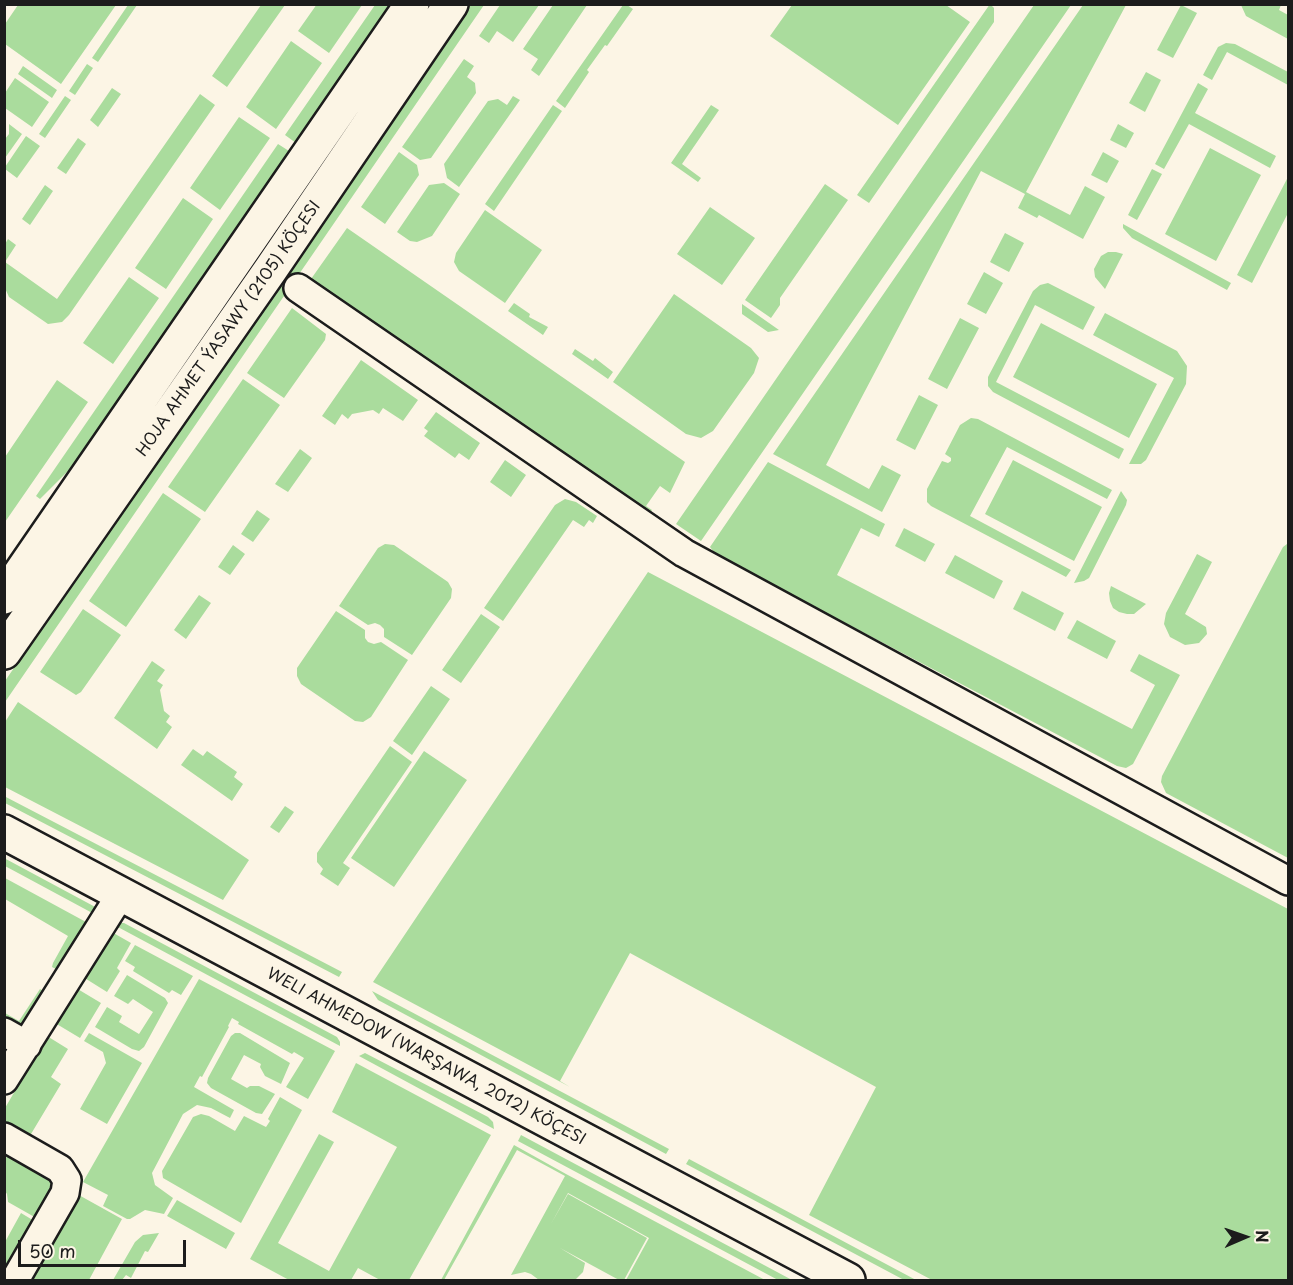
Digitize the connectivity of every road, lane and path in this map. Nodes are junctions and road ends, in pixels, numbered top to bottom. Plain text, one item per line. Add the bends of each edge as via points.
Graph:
1 (412, 4) edge
2 (451, 4) edge
3 (298, 288) dead end
4 (4, 597) edge
5 (4, 652) edge
6 (4, 832) edge
7 (1288, 880) edge
8 (121, 894) junction
9 (16, 1038) edge
10 (4, 1080) edge
11 (4, 1137) edge
12 (15, 1281) edge
13 (848, 1281) edge

1 - 4 main road, HOJA AHMET ÝASAWY (2105) KÖÇESI
2 - 5 main road, HOJA AHMET ÝASAWY (2105) KÖÇESI
3 - 7 street via 684,553
6 - 8 main road, WELI AHMEDOW (WARŞAWA, 2012) KÖÇESI
8 - 9 street
8 - 13 main road, WELI AHMEDOW (WARŞAWA, 2012) KÖÇESI
9 - 10 street
11 - 12 street via 60,1169 67,1180 65,1193

